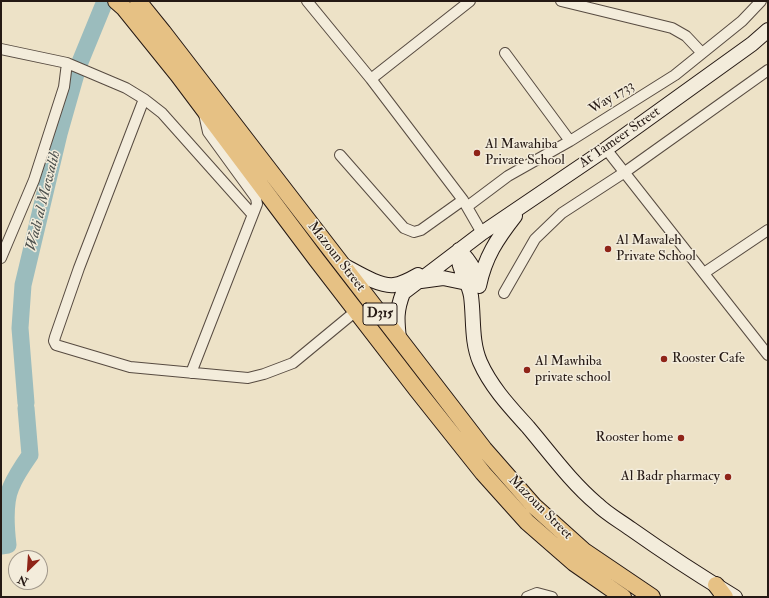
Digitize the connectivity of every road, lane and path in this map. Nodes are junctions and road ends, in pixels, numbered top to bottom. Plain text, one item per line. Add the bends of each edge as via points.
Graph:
1 (116, 1) edge
2 (138, 1) edge
3 (307, 1) edge
4 (470, 1) edge
5 (561, 1) edge
6 (761, 1) edge
7 (768, 30) edge
8 (1, 49) edge
9 (505, 53) dead end
10 (702, 53) junction
11 (67, 63) junction
12 (768, 70) edge
13 (371, 79) junction
14 (144, 99) junction
15 (203, 108) junction
16 (570, 141) junction
17 (606, 148) junction
18 (340, 155) dead end
19 (625, 172) junction
20 (466, 203) junction
21 (526, 204) junction
22 (252, 214) junction
23 (768, 230) edge
24 (482, 233) junction
25 (454, 254) junction
26 (1, 258) edge
27 (341, 264) junction
28 (704, 273) junction
29 (419, 282) junction
30 (473, 284) junction
31 (504, 293) dead end
32 (356, 311) junction
33 (399, 339) junction
34 (768, 355) edge
35 (191, 373) junction
36 (720, 591) edge
37 (527, 597) edge
38 (552, 597) edge
39 (624, 597) edge
40 (652, 597) edge
41 (735, 597) edge

1 - 15 main road, Mazoun Street / D315
2 - 27 main road, Mazoun Street / D315
3 - 13 street
4 - 13 street
5 - 10 street via 672,28 686,36
6 - 10 street, Way 1733 via 742,21
7 - 17 main road, At Tameer Street
8 - 11 street
9 - 16 street
10 - 16 street, Way 1733 via 675,75
11 - 14 street via 126,88
11 - 26 street via 64,88 34,180
12 - 19 street
13 - 20 street
14 - 22 street via 162,113
14 - 35 street via 79,268 54,341 56,345 130,367
15 - 22 street via 208,132 256,198 257,204
15 - 32 main road, Mazoun Street / D315
16 - 20 street, Way 1733
17 - 19 street
17 - 21 main road, At Tameer Street
18 - 20 street, Way 1733 via 404,228 414,232
19 - 28 street
19 - 31 street via 562,213 535,239
20 - 24 street
21 - 24 main road, At Tameer Street
21 - 30 main road via 493,246
22 - 35 street
23 - 28 street
24 - 25 main road, At Tameer Street
25 - 27 main road, At Tameer Street via 394,285 383,284
25 - 29 main road, At Tameer Street
25 - 30 main road
27 - 33 main road, Mazoun Street / D315
28 - 34 street
29 - 30 main road via 443,278
29 - 33 main road, At Tameer Street via 403,293 397,307
30 - 36 main road via 473,337 480,361 493,387 579,487 604,509
32 - 35 street via 293,363 264,374 248,378
32 - 39 main road, Mazoun Street / D315 via 478,467 527,522 574,563
33 - 40 main road, Mazoun Street / D315 via 484,449 534,506 584,551
36 - 41 main road
37 - 38 street via 537,593

